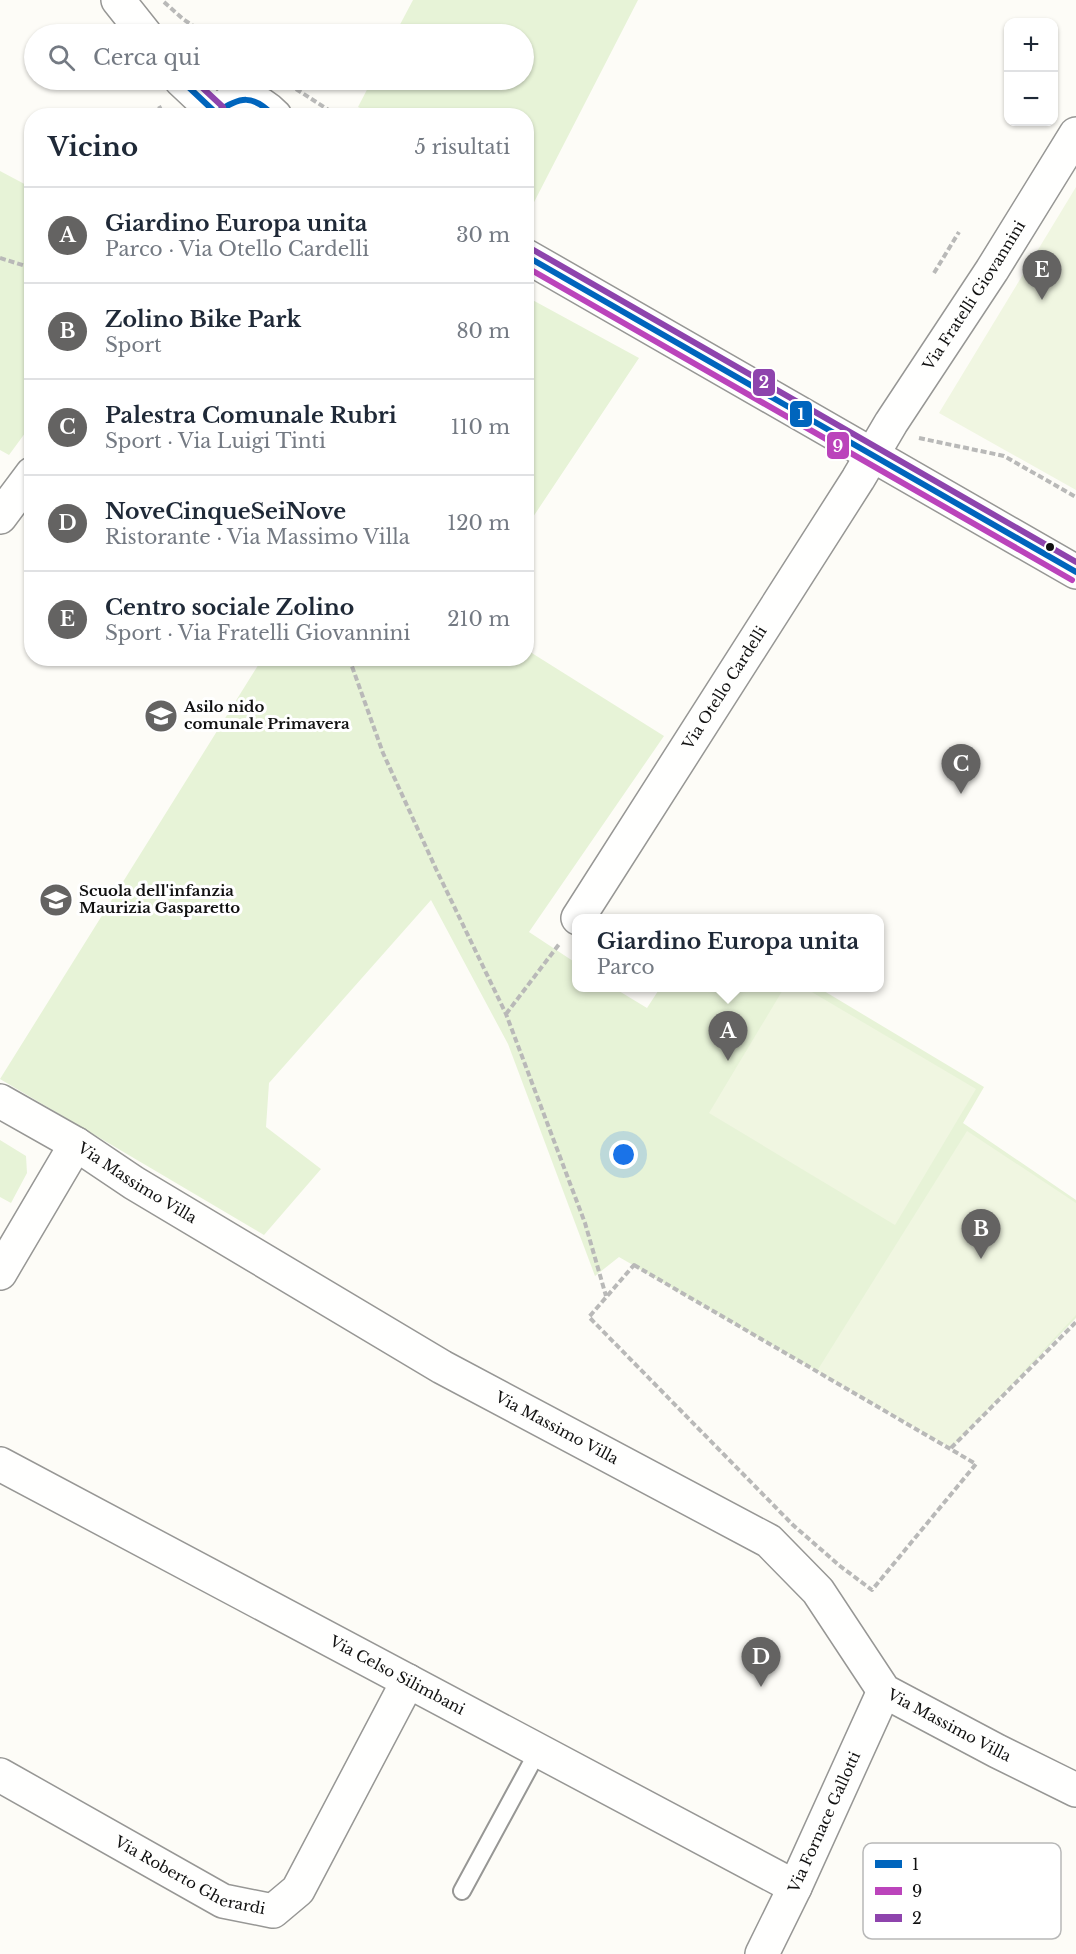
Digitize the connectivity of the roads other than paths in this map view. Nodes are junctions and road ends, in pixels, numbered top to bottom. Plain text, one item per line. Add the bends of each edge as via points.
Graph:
1 (118, 0) edge
2 (137, 24) edge
3 (191, 90) edge
4 (209, 108) edge
5 (222, 108) edge
6 (266, 108) edge
7 (1076, 134) edge
8 (534, 261) edge
9 (872, 456) junction
10 (24, 485) edge
11 (0, 517) edge
12 (1076, 572) edge
13 (580, 914) edge
14 (0, 1101) edge
15 (76, 1144) junction
16 (0, 1273) edge
17 (0, 1464) edge
18 (408, 1681) junction
19 (884, 1691) junction
20 (538, 1751) junction
21 (0, 1775) edge
22 (1076, 1790) edge
23 (795, 1887) junction
24 (462, 1891) dead end
25 (762, 1954) edge

1 - 2 street
3 - 4 street
5 - 6 street via 245,99 260,102
7 - 9 street, Via Fratelli Giovannini
8 - 9 street
9 - 12 street
9 - 13 street, Via Otello Cardelli
10 - 11 street
14 - 15 street, Via Massimo Villa
15 - 16 street
15 - 19 street, Via Massimo Villa via 134,1183 442,1367 769,1541 818,1592
17 - 18 street, Via Celso Silimbani
18 - 20 street, Via Celso Silimbani
18 - 21 street, Via Roberto Gherardi via 298,1890 273,1911 223,1900
19 - 22 street, Via Massimo Villa
19 - 23 street, Via Fornace Gallotti
20 - 23 street, Via Celso Silimbani
20 - 24 lane
23 - 25 street, Via Fornace Gallotti

